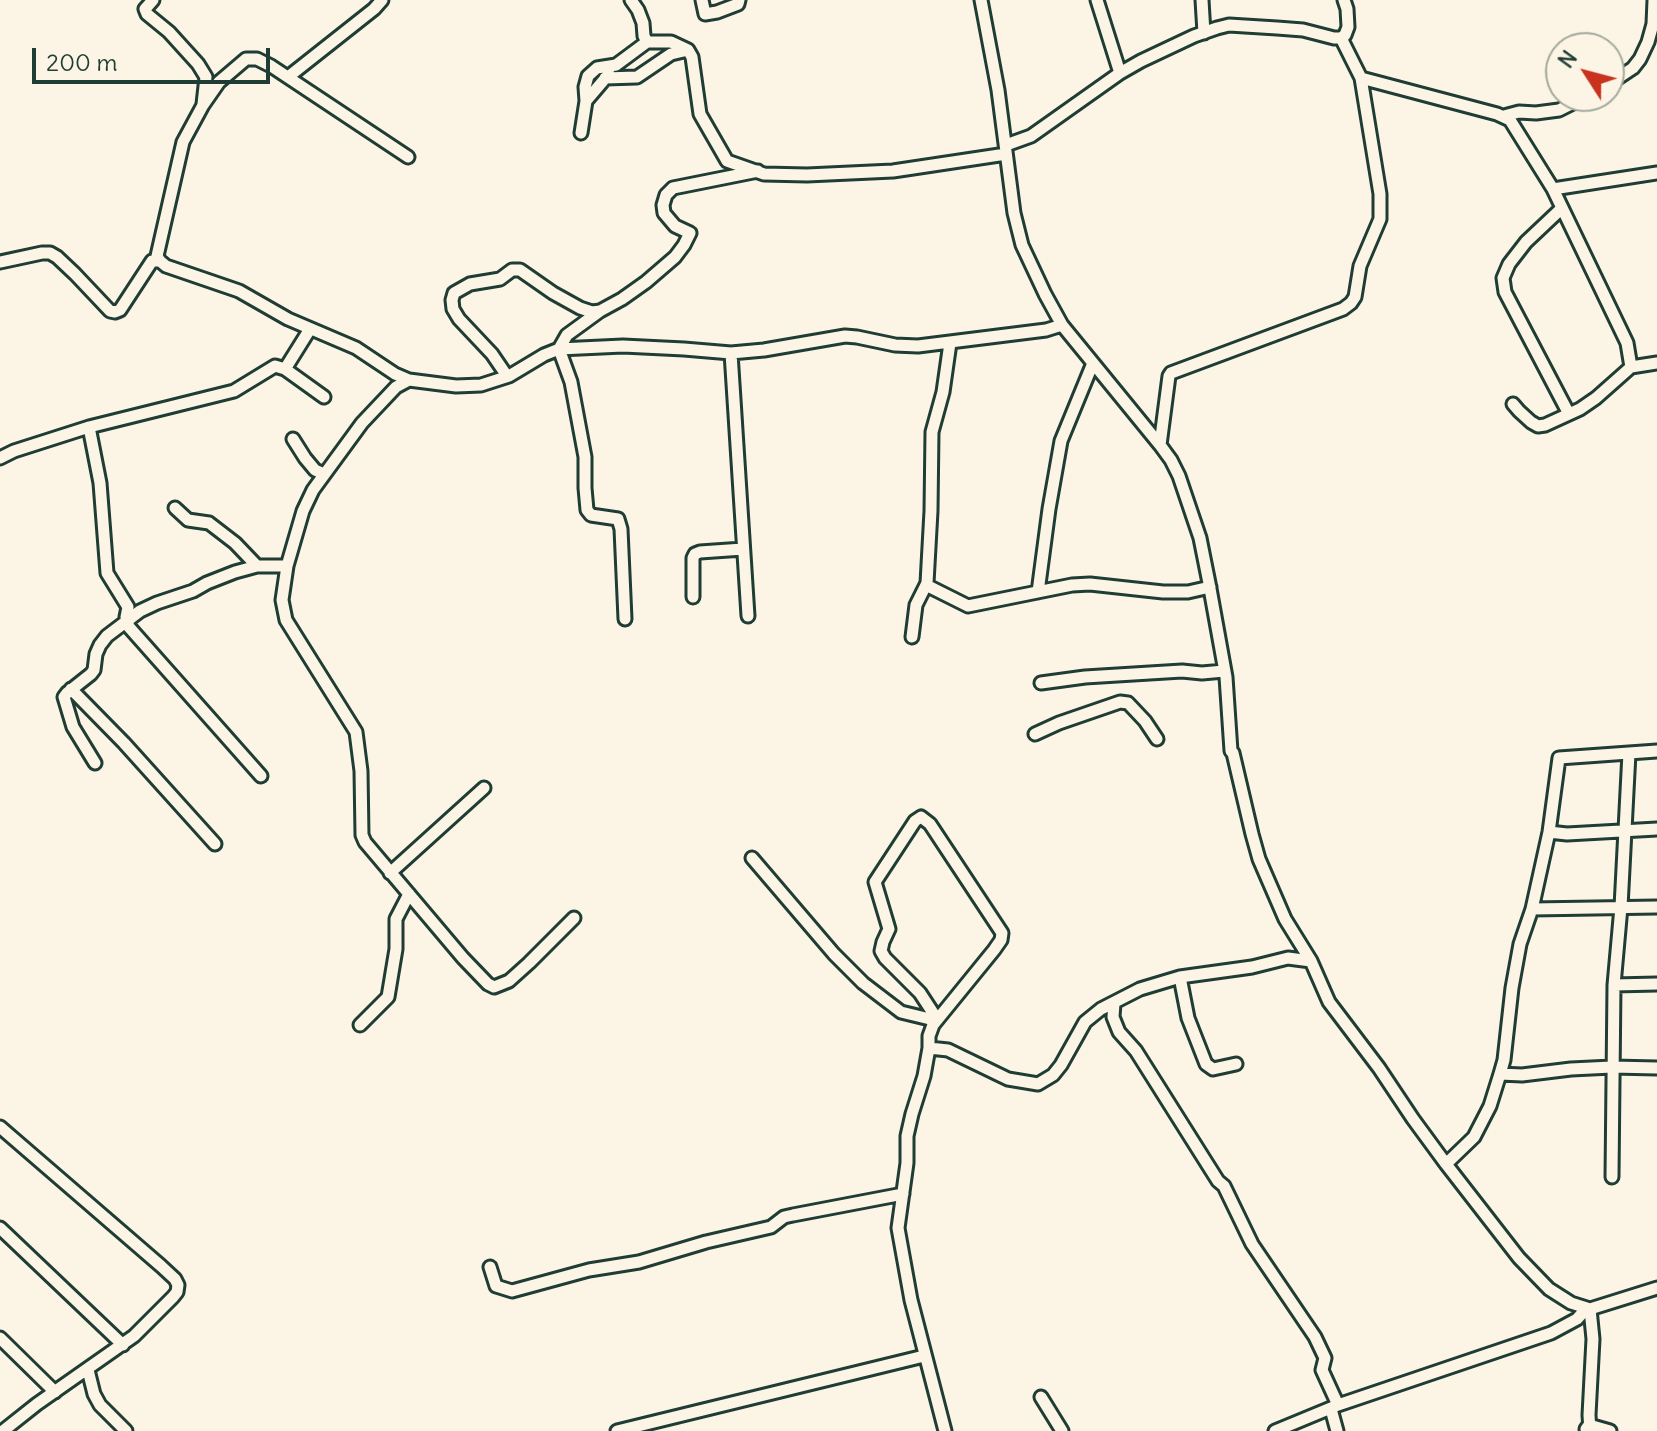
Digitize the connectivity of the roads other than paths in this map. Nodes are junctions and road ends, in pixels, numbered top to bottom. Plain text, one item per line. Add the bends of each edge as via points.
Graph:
1 (153, 0) edge
2 (382, 0) edge
3 (631, 0) edge
4 (702, 0) edge
5 (739, 0) edge
6 (981, 0) edge
7 (1097, 0) edge
8 (1202, 0) edge
9 (1344, 0) edge
10 (1654, 0) edge
11 (1204, 33) junction
12 (1341, 38) junction
13 (647, 42) junction
14 (688, 50) junction
15 (616, 65) junction
16 (1120, 73) junction
17 (1625, 73) edge
18 (288, 77) junction
19 (605, 78) junction
20 (1361, 78) junction
21 (586, 101) junction
22 (203, 105) junction
23 (1545, 112) edge
24 (1504, 116) junction
25 (581, 133) dead end
26 (1006, 150) junction
27 (408, 157) dead end
28 (727, 161) junction
29 (758, 171) junction
30 (1657, 173) edge
31 (729, 177) junction
32 (1553, 189) junction
33 (1562, 208) junction
34 (160, 261) junction
35 (0, 262) edge
36 (600, 311) junction
37 (1062, 325) junction
38 (310, 329) junction
39 (950, 343) junction
40 (559, 349) junction
41 (731, 353) junction
42 (1093, 363) junction
43 (1657, 363) edge
44 (1631, 367) junction
45 (285, 369) junction
46 (395, 374) junction
47 (507, 376) junction
48 (409, 380) junction
49 (396, 387) junction
50 (324, 397) dead end
51 (1513, 404) dead end
52 (1569, 414) junction
53 (89, 427) junction
54 (293, 439) dead end
55 (1160, 445) junction
56 (0, 458) edge
57 (324, 474) junction
58 (175, 508) dead end
59 (743, 549) junction
60 (257, 566) junction
61 (287, 566) junction
62 (926, 585) junction
63 (1210, 587) junction
64 (1038, 592) junction
65 (693, 597) dead end
66 (748, 616) dead end
67 (625, 619) dead end
68 (126, 621) junction
69 (912, 637) dead end
70 (1224, 671) junction
71 (1041, 683) dead end
72 (71, 689) junction
73 (1035, 734) dead end
74 (1157, 739) dead end
75 (1657, 751) edge
76 (1629, 753) junction
77 (95, 763) dead end
78 (261, 776) dead end
79 (484, 788) dead end
80 (1657, 829) edge
81 (1624, 831) junction
82 (1549, 832) junction
83 (215, 844) dead end
84 (752, 858) dead end
85 (390, 873) junction
86 (409, 894) junction
87 (1621, 907) junction
88 (1657, 907) edge
89 (1532, 909) junction
90 (574, 918) dead end
91 (1311, 961) junction
92 (1180, 977) junction
93 (1657, 984) edge
94 (1614, 985) junction
95 (1114, 1003) junction
96 (933, 1024) junction
97 (360, 1025) dead end
98 (929, 1048) junction
99 (1236, 1064) dead end
100 (1612, 1067) junction
101 (1657, 1068) edge
102 (1500, 1074) junction
103 (0, 1127) edge
104 (1446, 1164) junction
105 (1612, 1177) dead end
106 (903, 1194) junction
107 (0, 1228) edge
108 (490, 1267) dead end
109 (1657, 1288) edge
110 (1588, 1309) junction
111 (0, 1338) edge
112 (123, 1345) junction
113 (924, 1356) junction
114 (88, 1370) junction
115 (55, 1392) junction
116 (1041, 1397) dead end
117 (1334, 1407) junction
118 (1588, 1429) edge
119 (3, 1431) edge
120 (126, 1431) edge
121 (617, 1431) edge
122 (945, 1431) edge
123 (1062, 1431) edge
124 (1275, 1431) edge
125 (1337, 1431) edge
126 (1610, 1431) edge

1 - 22 street via 147,14 206,77
2 - 18 street
3 - 13 street
4 - 5 street via 705,14
6 - 26 street
7 - 16 street
8 - 11 street
9 - 12 street via 1348,27
10 - 17 street via 1651,33 1640,59
11 - 12 street via 1229,25
11 - 16 street
12 - 20 street
13 - 14 street via 671,42
13 - 15 street
14 - 19 street via 671,54 637,77
14 - 28 street via 700,114
15 - 19 street
15 - 21 street via 597,68 588,76
16 - 26 street
18 - 22 street via 257,59 246,59 219,82
18 - 27 street
19 - 21 street
20 - 24 street
20 - 55 street via 1381,214 1360,266 1355,297 1343,309 1171,373
21 - 25 street
22 - 34 street via 178,160 158,248
23 - 24 street
24 - 32 street
26 - 29 street via 879,172
26 - 37 street via 1022,245
28 - 29 street
28 - 31 street
29 - 31 street
30 - 32 street
31 - 36 street via 673,188 666,195 664,213 690,233 684,245 646,282
32 - 33 street
33 - 44 street via 1627,343
33 - 52 street via 1526,242 1503,278 1505,292
34 - 35 street via 152,261 115,312 50,253
34 - 38 street via 239,291
36 - 40 street via 567,335
36 - 47 street via 580,308 520,270 454,293 453,309 459,319
37 - 39 street
37 - 42 street
38 - 45 street
38 - 46 street via 356,348
39 - 41 street via 907,346 845,336
39 - 62 street via 932,432
40 - 41 street via 623,346
40 - 47 street
40 - 67 street via 585,457 587,510 618,519 621,529
41 - 59 street
42 - 55 street
42 - 64 street via 1061,441
43 - 44 street
44 - 52 street
45 - 50 street
45 - 53 street via 275,366 234,391
46 - 48 street
46 - 49 street
47 - 48 street via 481,385
48 - 49 street
49 - 57 street
51 - 52 street via 1538,426
53 - 56 street
53 - 68 street via 100,483 107,573 128,607
54 - 57 street via 315,470
55 - 63 street via 1186,493
57 - 61 street via 303,511
58 - 60 street via 188,520 209,523
59 - 65 street via 695,554
59 - 66 street
60 - 61 street
60 - 68 street via 157,603
61 - 85 street via 282,600 286,620 356,732 362,835
62 - 64 street via 968,606
62 - 69 street via 916,605
63 - 64 street via 1163,592 1090,584
63 - 70 street
68 - 72 street via 102,641 91,674
68 - 78 street
70 - 71 street
70 - 91 street via 1231,751 1259,859 1285,919
72 - 77 street via 64,697 70,718
72 - 83 street
73 - 74 street via 1120,702 1128,703
75 - 76 street
76 - 81 street
76 - 82 street via 1559,758
79 - 85 street
80 - 81 street
81 - 82 street
81 - 87 street
82 - 89 street
84 - 96 street via 863,983 901,1012
85 - 86 street
86 - 90 street via 494,987 509,981
86 - 97 street via 396,919 388,997
87 - 88 street
87 - 89 street
87 - 94 street
89 - 102 street via 1520,944
91 - 92 street via 1288,958
91 - 104 street via 1329,1002
92 - 95 street
92 - 99 street via 1188,1018 1206,1064 1213,1069
93 - 94 street
94 - 100 street
95 - 98 street via 1085,1022 1061,1065 1038,1084 1008,1079 948,1050
95 - 117 street via 1119,1032 1224,1186 1252,1244 1315,1337 1325,1358 1322,1370
96 - 96 street via 1002,933 921,817 875,882 889,929 881,951 920,993 935,1016
96 - 98 street
98 - 106 street via 907,1136
100 - 101 street
100 - 102 street
100 - 105 street
102 - 104 street via 1474,1137
103 - 112 street via 175,1279 177,1292
104 - 110 street via 1532,1273 1561,1297
106 - 108 street via 784,1217 771,1227 512,1291 496,1286
106 - 113 street via 899,1243
107 - 112 street
109 - 110 street
110 - 117 street via 1551,1333
110 - 118 street via 1593,1339
111 - 115 street
112 - 114 street
113 - 121 street
113 - 122 street
114 - 115 street
114 - 120 street via 100,1405
115 - 119 street
116 - 123 street
117 - 124 street
117 - 125 street
118 - 126 street

